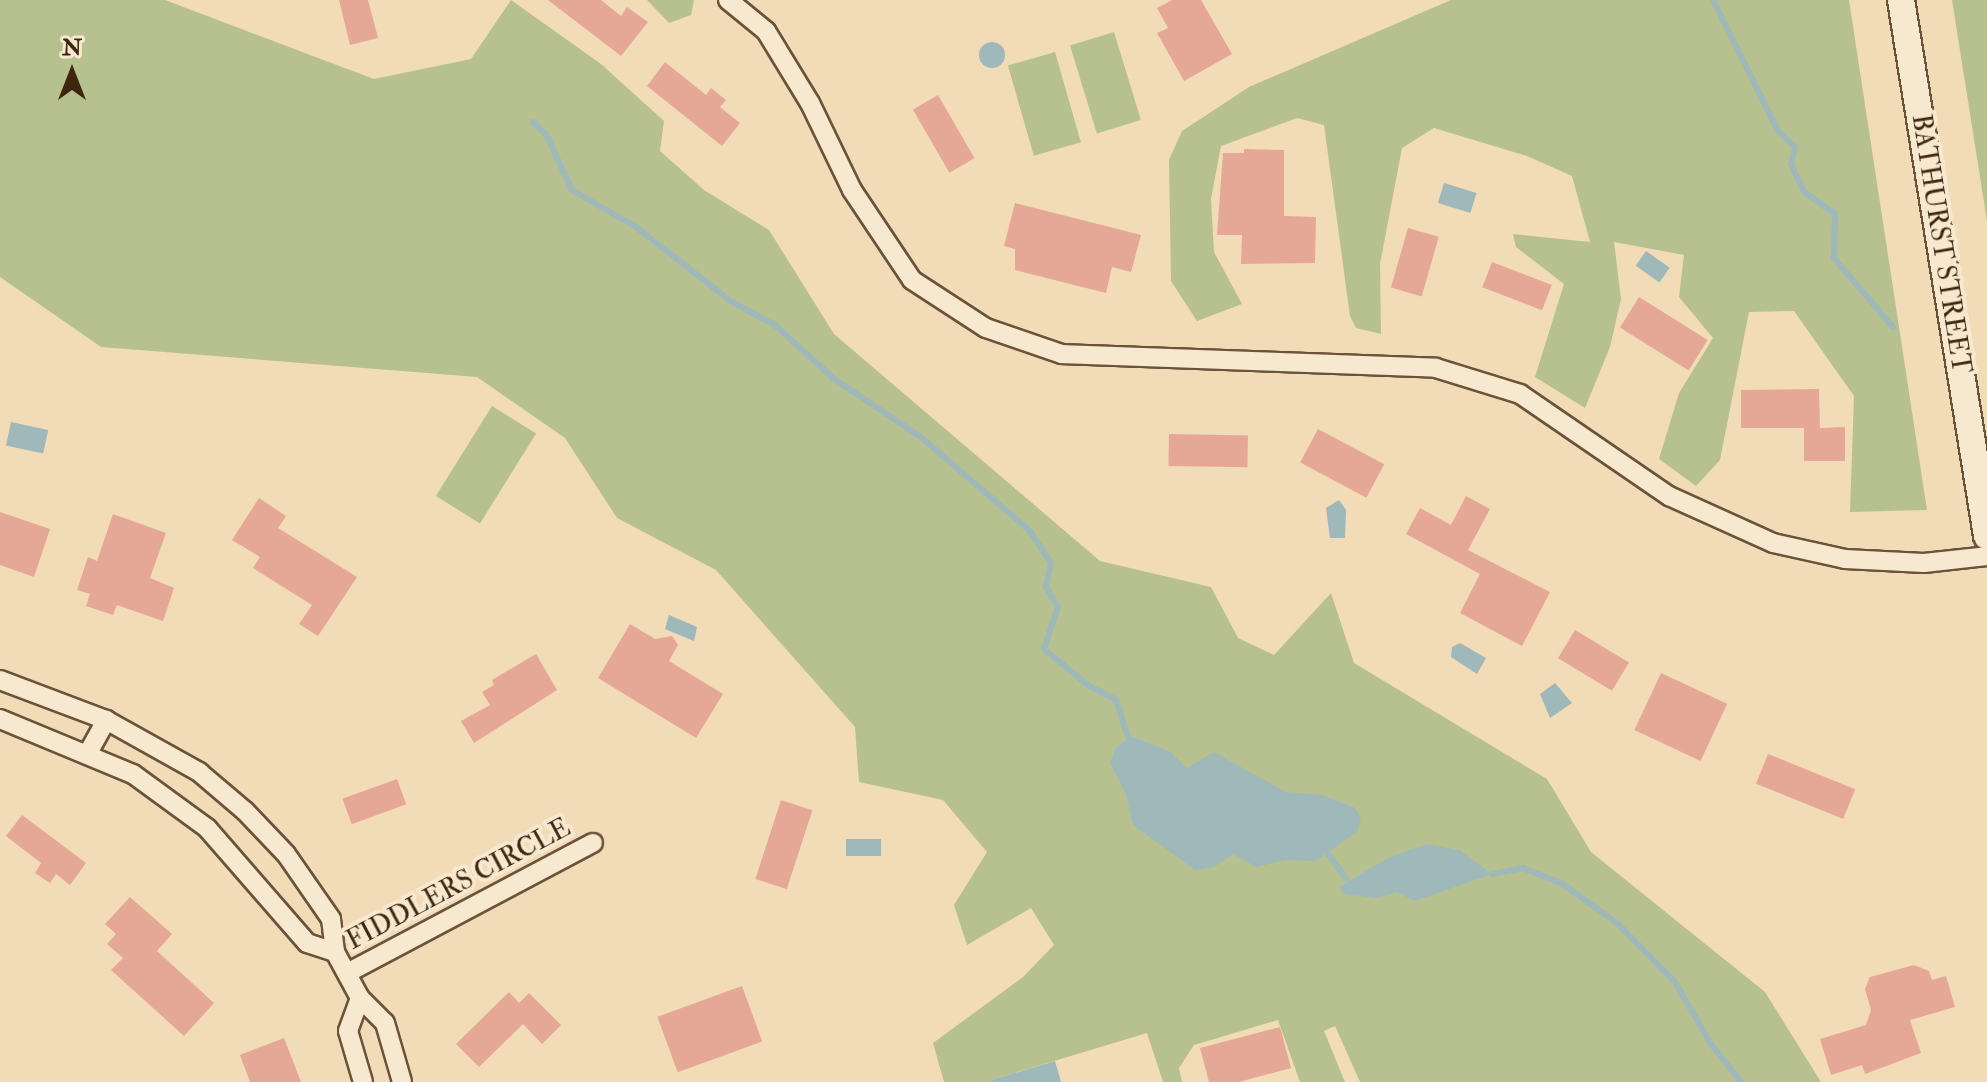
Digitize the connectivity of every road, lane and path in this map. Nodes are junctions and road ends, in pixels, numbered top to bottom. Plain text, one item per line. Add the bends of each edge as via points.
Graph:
1 (728, 0) edge
2 (1901, 0) edge
3 (1987, 536) edge
4 (1987, 556) edge
5 (0, 680) edge
6 (0, 719) edge
7 (106, 720) junction
8 (88, 753) junction
9 (593, 843) dead end
10 (335, 952) junction
11 (349, 972) junction
12 (360, 998) junction
13 (363, 1082) edge
14 (402, 1082) edge

1 - 4 street via 766,31 810,103 852,190 912,280 986,328 1062,354 1436,368 1520,394 1669,496 1710,519 1773,543 1845,559 1924,563
2 - 3 main road, BATHURST STREET
5 - 7 street
6 - 8 street
7 - 8 street
7 - 10 street via 199,772 245,811 286,854 331,919
8 - 10 street via 133,774 207,828 307,943
9 - 11 street, FIDDLERS CIRCLE
10 - 11 street
11 - 12 street
12 - 13 street via 348,1031
12 - 14 street via 385,1023

